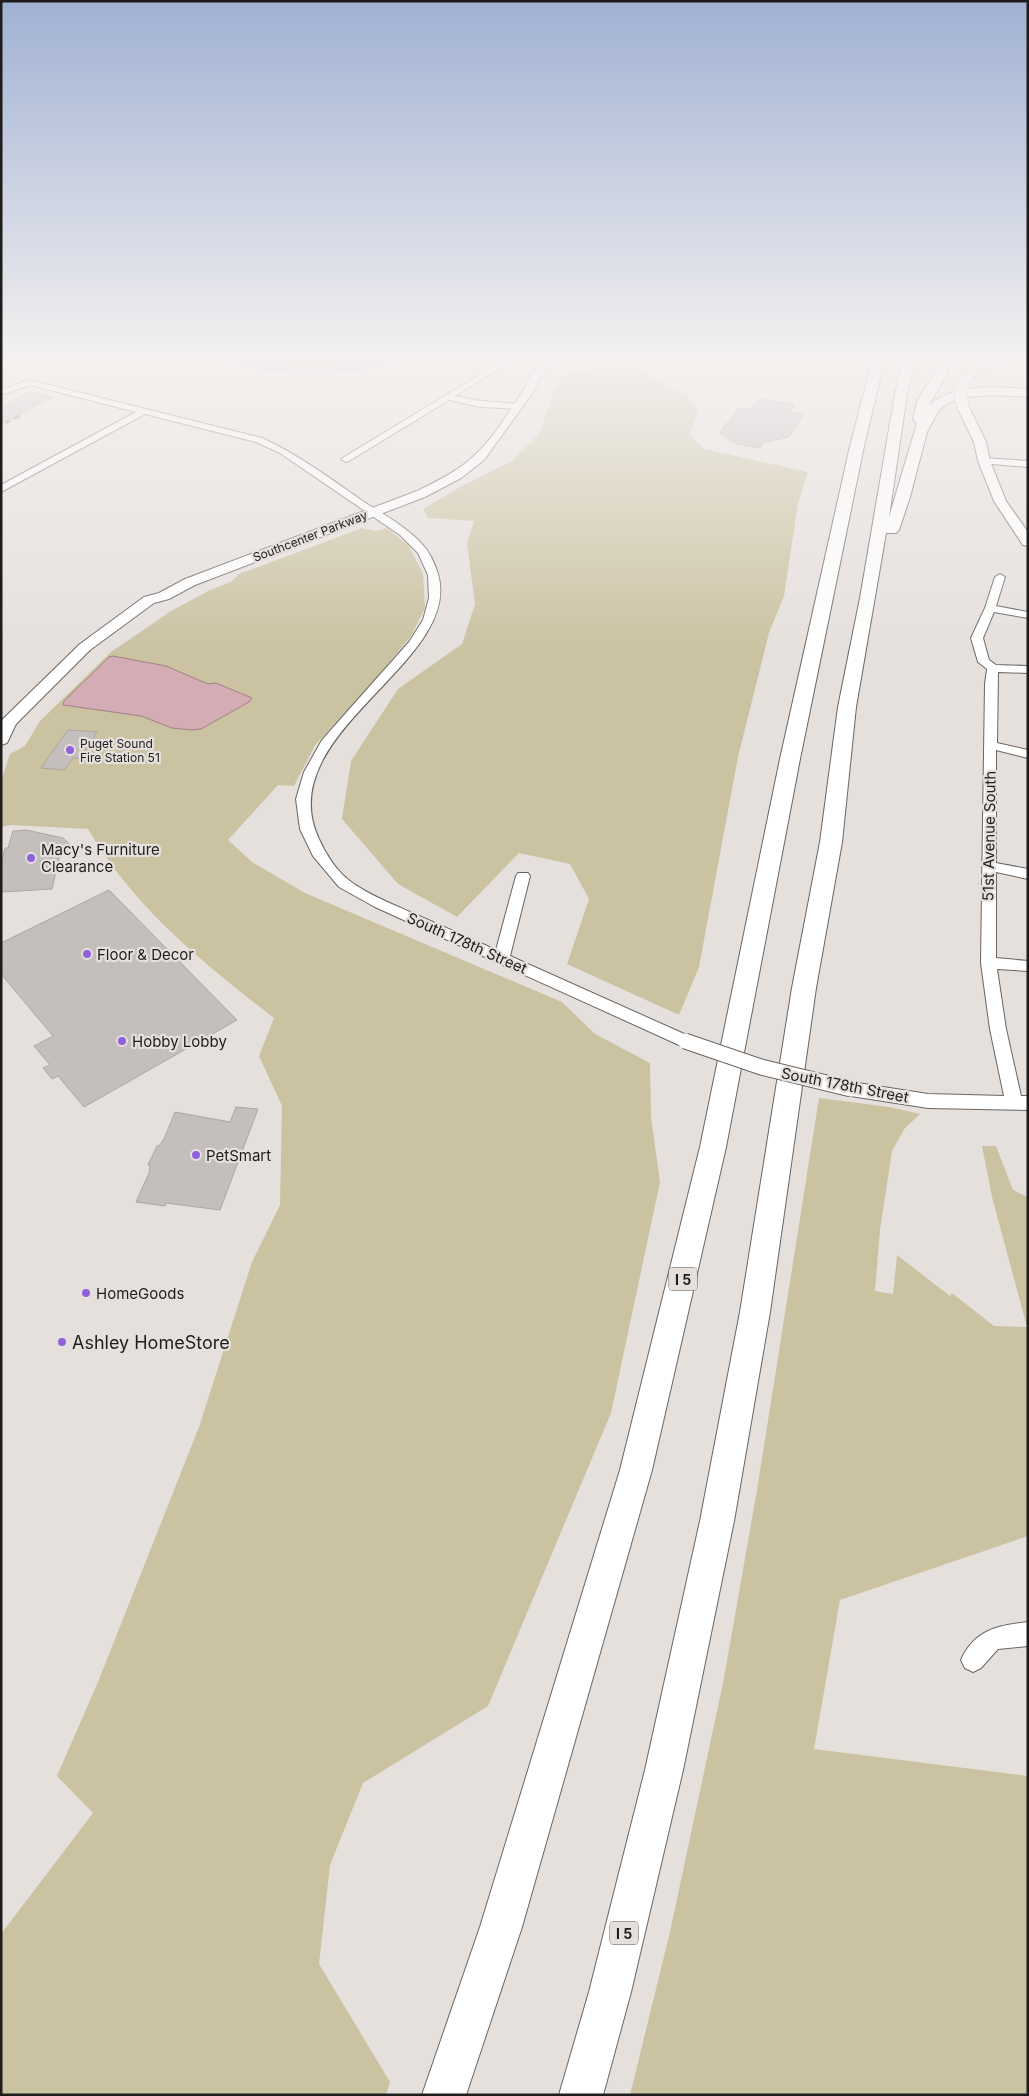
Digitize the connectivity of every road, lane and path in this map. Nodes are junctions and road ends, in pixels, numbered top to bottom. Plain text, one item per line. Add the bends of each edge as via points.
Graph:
1 (62, 456) edge
2 (290, 456) edge
3 (351, 456) edge
4 (481, 456) edge
5 (855, 456) edge
6 (891, 456) edge
7 (914, 456) edge
8 (979, 456) edge
9 (346, 459) dead end
10 (984, 461) junction
11 (1028, 464) edge
12 (1, 489) edge
13 (374, 512) junction
14 (1028, 542) edge
15 (872, 576) junction
16 (1000, 577) dead end
17 (990, 608) junction
18 (1028, 615) edge
19 (993, 668) junction
20 (1028, 670) edge
21 (2, 737) edge
22 (991, 745) junction
23 (1028, 754) edge
24 (990, 866) junction
25 (1028, 874) edge
26 (523, 876) dead end
27 (502, 958) junction
28 (989, 963) junction
29 (1028, 966) edge
30 (1021, 1103) edge
31 (1028, 1634) edge
32 (973, 1660) dead end
33 (444, 2095) edge
34 (581, 2095) edge

1 - 12 street
2 - 13 street, South 178th Street
3 - 9 street
4 - 13 main road, Southcenter Parkway via 457,475
5 - 33 highway, I 5 via 713,1147 636,1470 501,1927
6 - 15 highway, I 5
7 - 15 highway via 897,514
8 - 10 main road, bridge
10 - 11 street
10 - 14 main road via 1000,501
13 - 21 main road, Southcenter Parkway via 149,600 85,647 9,722
13 - 27 street, South 178th Street via 404,532 423,552 432,575 434,598 429,620 414,644 326,744 310,772 303,799 307,829 318,853 344,884 380,904
15 - 34 highway, I 5 via 847,707 831,842 804,988 755,1312 717,1521 664,1770
16 - 17 street
17 - 18 street
17 - 19 street via 977,638 984,662
19 - 20 street
19 - 22 street, 51st Avenue South
22 - 23 street
22 - 24 street, 51st Avenue South
24 - 25 street
24 - 28 street, 51st Avenue South
26 - 27 street
27 - 30 street, South 178th Street, bridge via 685,1041 761,1067 851,1089 928,1101
28 - 29 street
28 - 30 street, 51st Avenue South via 998,1029
31 - 32 street via 996,1637 982,1644

